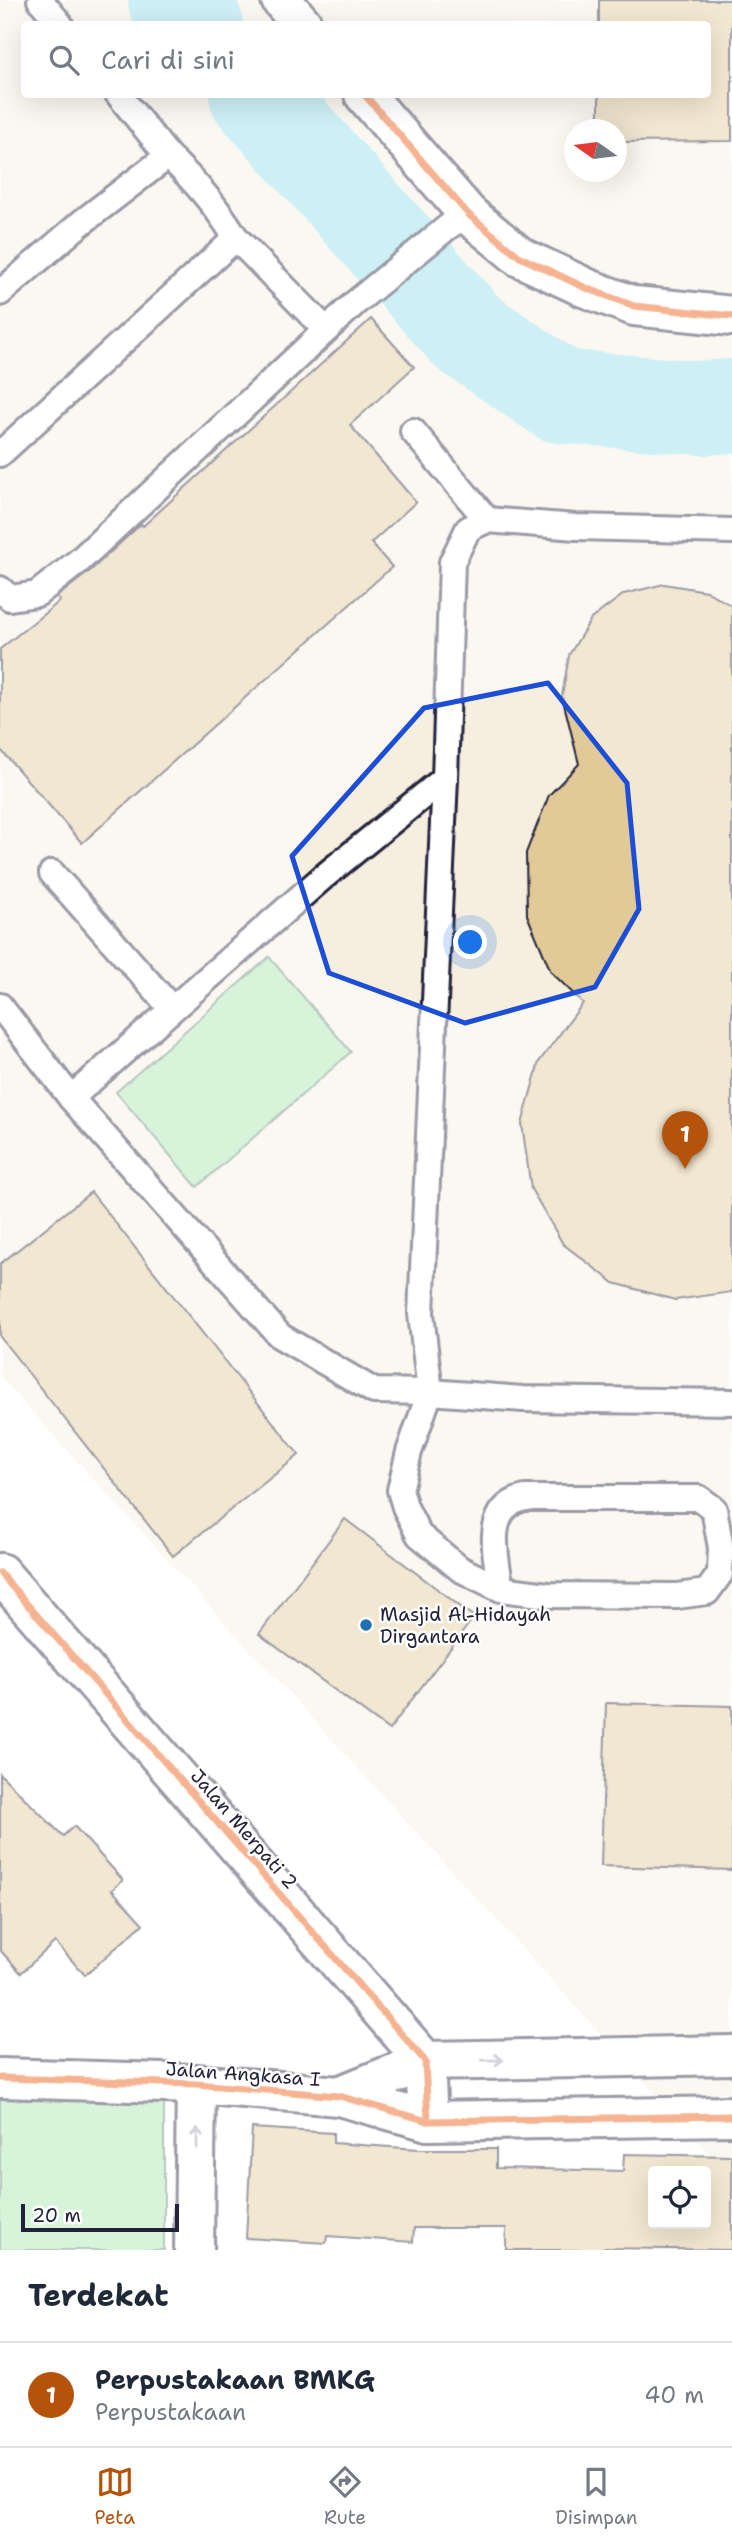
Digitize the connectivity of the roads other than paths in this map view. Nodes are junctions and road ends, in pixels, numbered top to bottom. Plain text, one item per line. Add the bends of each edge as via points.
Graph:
1 (40, 0) edge
2 (281, 0) edge
3 (58, 21) edge
4 (299, 21) edge
5 (121, 98) edge
6 (367, 98) edge
7 (168, 156) junction
8 (458, 220) junction
9 (236, 238) junction
10 (0, 293) edge
11 (732, 316) edge
12 (326, 330) junction
13 (413, 431) dead end
14 (0, 454) edge
15 (486, 520) junction
16 (732, 531) edge
17 (3, 598) edge
18 (445, 778) junction
19 (52, 873) dead end
20 (0, 1006) edge
21 (173, 1009) junction
22 (71, 1098) junction
23 (430, 1392) junction
24 (732, 1402) edge
25 (0, 1573) edge
26 (501, 1589) junction
27 (732, 2055) edge
28 (425, 2061) junction
29 (0, 2078) edge
30 (197, 2084) junction
31 (339, 2096) junction
32 (732, 2116) edge
33 (428, 2120) junction
34 (194, 2250) edge

1 - 3 lane
2 - 4 street
5 - 7 lane
6 - 8 street
7 - 9 lane via 190,176
7 - 10 lane
8 - 11 street via 520,257 634,306
8 - 12 lane
9 - 12 lane
9 - 14 lane
12 - 17 lane via 80,560 37,594
13 - 15 lane
15 - 16 lane
15 - 18 lane via 468,528 452,562
18 - 21 lane
18 - 23 lane via 421,1314
19 - 21 lane
20 - 22 lane
21 - 22 lane
22 - 23 lane via 280,1336 374,1391
23 - 24 lane via 523,1399
23 - 26 lane via 400,1490 405,1507 419,1535 460,1569
25 - 28 street, Jalan Merpati 2
26 - 26 lane via 494,1540 498,1518 510,1501 699,1499 714,1509 722,1548 720,1574 707,1592 548,1595
28 -> 27 street, Jalan Angkasa I
28 - 31 street, Jalan Angkasa I
28 - 33 street
29 - 30 street, Jalan Angkasa I
30 - 31 street, Jalan Angkasa I
34 -> 30 street
31 - 33 street, Jalan Angkasa I
32 - 33 street, Jalan Angkasa I

